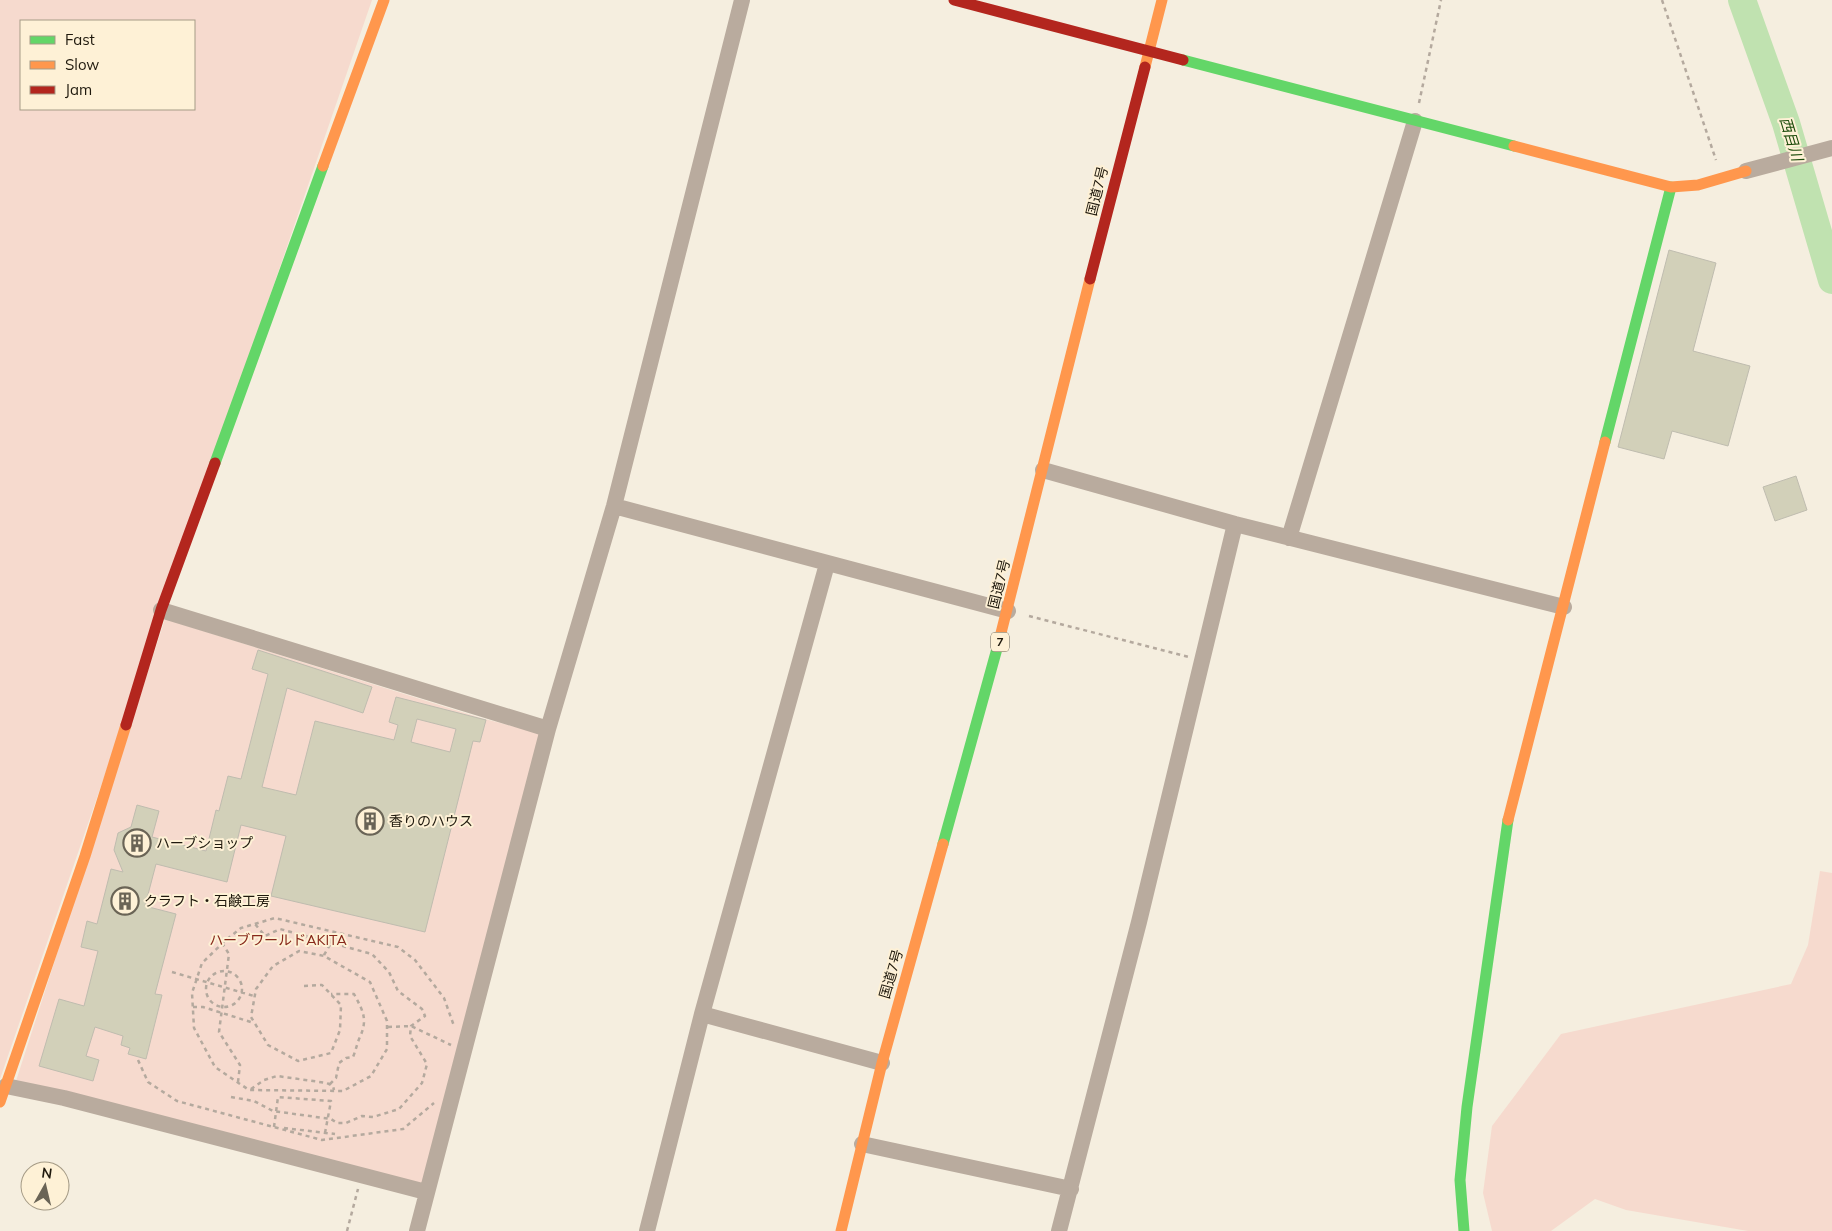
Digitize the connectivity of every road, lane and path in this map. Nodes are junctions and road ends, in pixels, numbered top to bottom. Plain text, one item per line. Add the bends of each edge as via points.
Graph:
1 (384, 0) edge
2 (742, 0) edge
3 (954, 0) edge
4 (1162, 0) edge
5 (1441, 0) edge
6 (1662, 0) edge
7 (1149, 51) junction
8 (1415, 121) junction
9 (1832, 148) edge
10 (1746, 170) joint
11 (1722, 178) junction
12 (1671, 187) junction
13 (1043, 470) junction
14 (614, 506) junction
15 (1236, 524) junction
16 (1289, 538) junction
17 (827, 564) junction
18 (1564, 607) junction
19 (161, 610) junction
20 (1008, 611) junction
21 (1202, 661) junction
22 (548, 729) junction
23 (255, 924) junction
24 (334, 932) junction
25 (222, 943) junction
26 (331, 943) junction
27 (324, 956) junction
28 (227, 971) junction
29 (172, 972) dead end
30 (197, 979) junction
31 (304, 986) dead end
32 (224, 988) junction
33 (330, 994) junction
34 (254, 996) junction
35 (222, 1006) junction
36 (193, 1007) junction
37 (222, 1012) junction
38 (702, 1014) junction
39 (254, 1023) junction
40 (411, 1026) junction
41 (387, 1027) junction
42 (455, 1030) dead end
43 (457, 1048) dead end
44 (138, 1060) dead end
45 (882, 1063) junction
46 (238, 1082) junction
47 (330, 1084) junction
48 (6, 1086) junction
49 (249, 1090) junction
50 (334, 1091) junction
51 (231, 1096) dead end
52 (0, 1102) edge
53 (435, 1102) dead end
54 (276, 1112) junction
55 (328, 1118) junction
56 (273, 1126) junction
57 (325, 1133) junction
58 (334, 1134) dead end
59 (862, 1144) junction
60 (361, 1176) junction
61 (1071, 1189) junction
62 (426, 1192) junction
63 (347, 1231) edge
64 (417, 1231) edge
65 (647, 1231) edge
66 (841, 1231) edge
67 (1059, 1231) edge
68 (1464, 1231) edge

1 - 19 main road
2 - 14 street
3 - 7 main road
4 - 7 main road, 国道7号 / 7
5 - 8 path
6 - 11 path
7 - 8 main road
7 - 13 main road, 国道7号 / 7
8 - 12 main road
8 - 16 street
9 - 10 street
10 - 11 main road
11 - 12 main road via 1698,185
12 - 18 main road
13 - 15 street
13 - 20 main road, 国道7号 / 7
14 - 17 street
14 - 22 street
15 - 16 street
15 - 21 street
16 - 18 street
17 - 20 street
17 - 38 street
18 - 68 main road via 1508,820 1467,1106 1460,1180
19 - 22 street
19 - 48 main road via 86,856
20 - 21 path
20 - 45 main road, 国道7号 / 7
21 - 61 street
22 - 62 street
23 - 24 path via 275,918
23 - 25 path via 241,928
23 - 26 path via 265,936 280,929
24 - 26 path
24 - 42 path via 398,947 415,960 444,998
25 - 28 path via 229,954
25 - 30 path via 202,963
26 - 27 path
26 - 40 path via 372,954 389,972 398,991 422,1009 425,1016
27 - 34 path via 299,950 273,966
27 - 41 path via 370,982
28 - 32 path
28 - 35 path via 235,975 242,990 237,1001 227,1007
28 - 35 path via 213,974 206,984 210,1001
29 - 30 path
30 - 32 path
30 - 36 path via 192,992
31 - 33 path via 322,985
32 - 34 path
32 - 35 path
33 - 39 path via 341,1004 340,1030 330,1053 298,1061 268,1046
33 - 47 path via 354,994 364,1012 363,1032 353,1057 340,1063 336,1078
34 - 39 path via 251,1017
35 - 37 path
36 - 37 path
36 - 46 path via 194,1028 215,1066
37 - 39 path
37 - 46 path via 219,1032 240,1065
38 - 45 street
38 - 65 street
40 - 41 path
40 - 43 path
40 - 55 path via 410,1036 427,1064 422,1083 399,1109 373,1117 362,1116 346,1123
41 - 50 path via 387,1050 371,1076 343,1091
44 - 56 path via 148,1082 177,1102
45 - 59 main road, 国道7号 / 7
46 - 49 path
47 - 49 path via 276,1076
47 - 50 path
48 - 52 main road
48 - 60 street via 64,1098
49 - 50 path
51 - 54 path
53 - 56 path via 403,1129 322,1140
54 - 55 path
54 - 55 path via 278,1096 331,1101
54 - 56 path
55 - 57 path
56 - 57 path
57 - 58 path
59 - 61 street
59 - 66 main road, 国道7号 / 7
60 - 62 street
60 - 63 path
61 - 67 street
62 - 64 street

